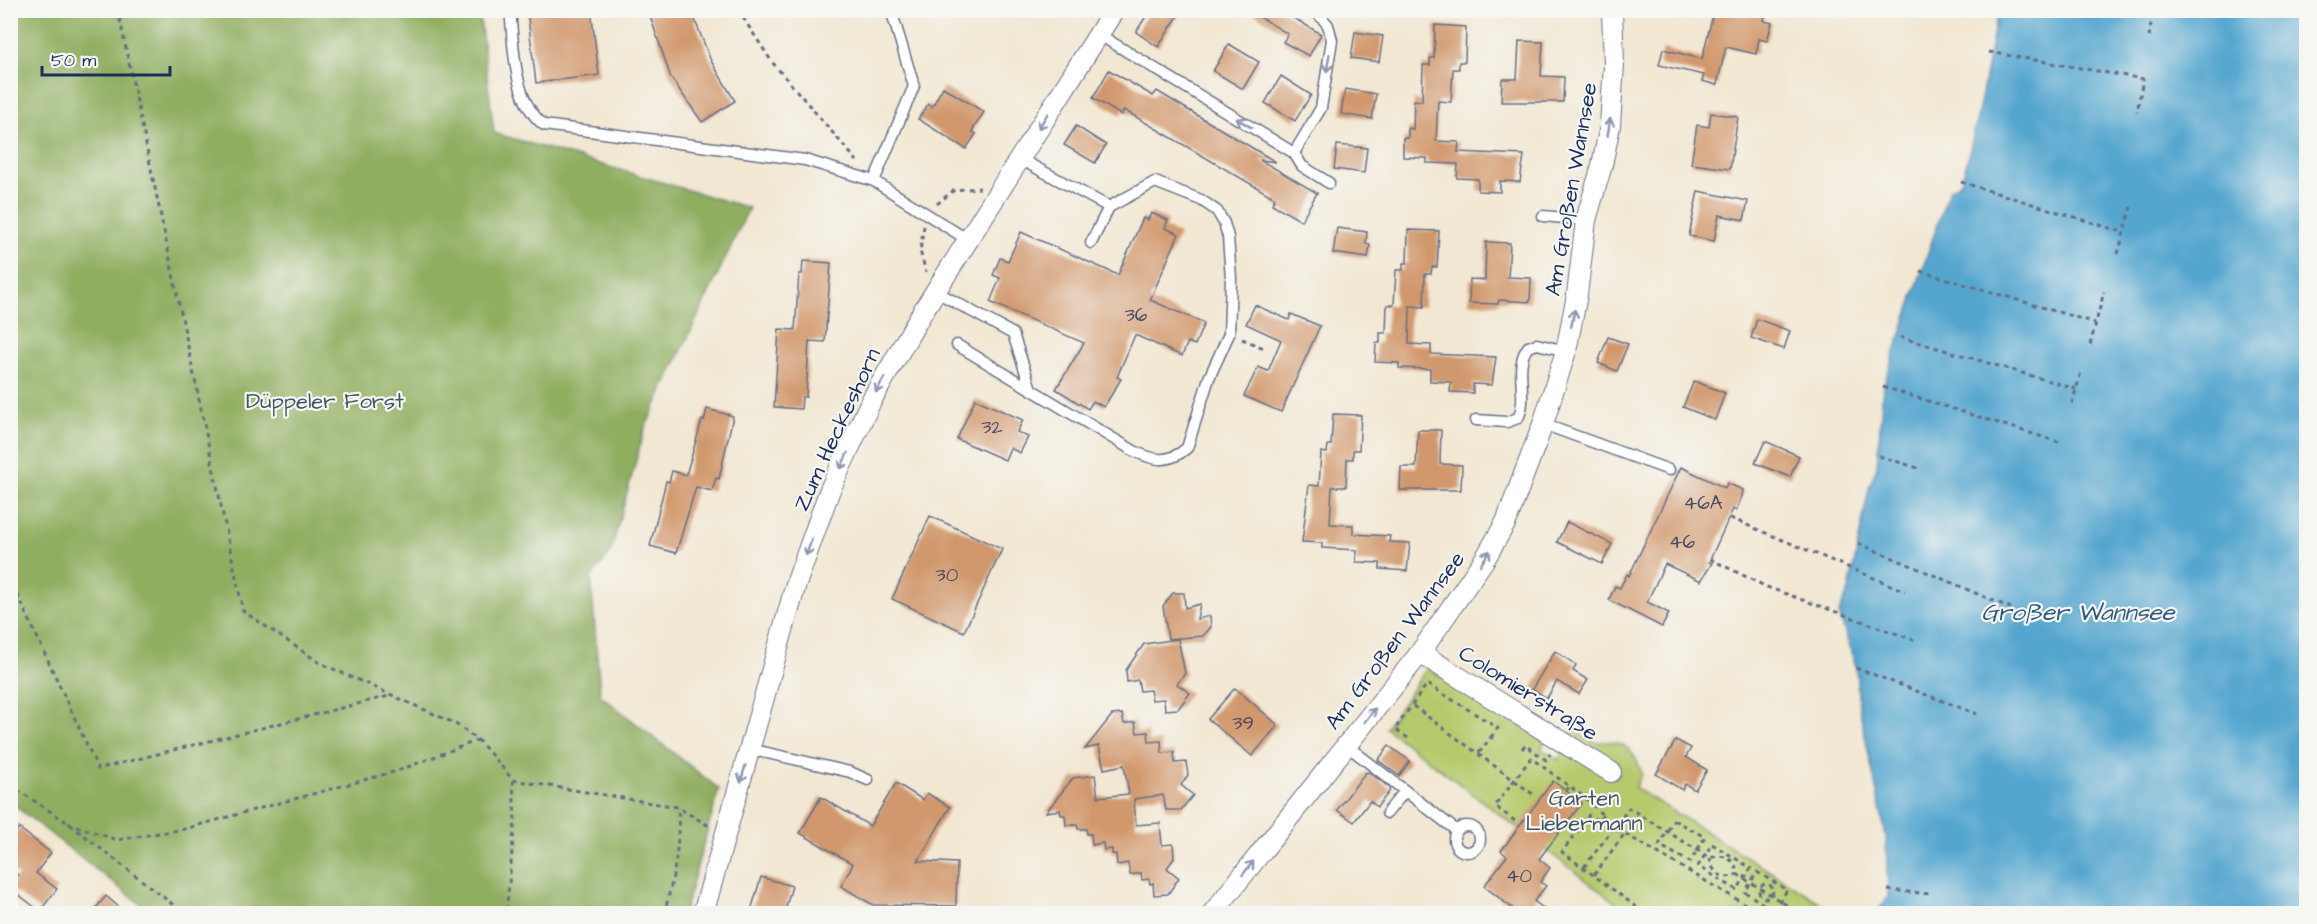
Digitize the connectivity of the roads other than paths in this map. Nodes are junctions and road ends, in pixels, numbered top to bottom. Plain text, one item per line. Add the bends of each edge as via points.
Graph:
1 (510, 10) edge
2 (891, 10) edge
3 (1114, 10) edge
4 (1315, 10) edge
5 (1612, 10) edge
6 (1098, 34) junction
7 (1294, 153) junction
8 (1020, 159) junction
9 (874, 181) junction
10 (1329, 183) dead end
11 (1109, 207) junction
12 (1543, 216) dead end
13 (1586, 220) junction
14 (968, 240) junction
15 (1091, 243) dead end
16 (934, 294) junction
17 (957, 345) dead end
18 (1566, 351) junction
19 (1031, 389) junction
20 (1476, 420) dead end
21 (1543, 424) junction
22 (1669, 470) dead end
23 (1420, 653) junction
24 (1346, 745) junction
25 (750, 749) junction
26 (1611, 772) dead end
27 (868, 780) dead end
28 (1405, 790) junction
29 (1387, 813) dead end
30 (1457, 831) dead end
31 (703, 914) edge
32 (1212, 914) edge

1 - 9 lane via 524,101 532,116 544,125 805,159
2 - 9 lane via 914,86
3 - 6 street, Zum Heckeshorn
4 -> 7 lane via 1329,25 1332,40 1321,108
13 -> 5 street, Am Großen Wannsee via 1610,126
7 -> 6 lane
6 -> 8 street, Zum Heckeshorn
7 - 10 lane via 1302,166
8 - 11 lane
8 - 14 street, Zum Heckeshorn
9 - 14 lane
11 - 15 lane
11 - 19 lane via 1155,182 1202,200 1217,211 1224,223 1232,279 1229,334 1209,378 1187,448 1166,461 1152,459
12 - 13 lane
18 -> 13 street, Am Großen Wannsee
14 - 16 street, Zum Heckeshorn
16 - 19 lane via 1013,334
16 -> 25 street, Zum Heckeshorn via 871,401 828,496 796,584
17 - 19 lane
18 - 20 lane via 1537,344 1528,346 1522,355 1518,418 1507,422
18 - 21 street, Am Großen Wannsee
21 - 22 lane
23 -> 21 street, Am Großen Wannsee via 1506,522
24 -> 23 street, Am Großen Wannsee
23 - 26 street, Colomierstraße
24 - 28 lane
32 -> 24 street, Am Großen Wannsee
25 - 27 lane via 850,772
25 -> 31 street, Zum Heckeshorn
28 - 29 lane
28 - 30 lane

